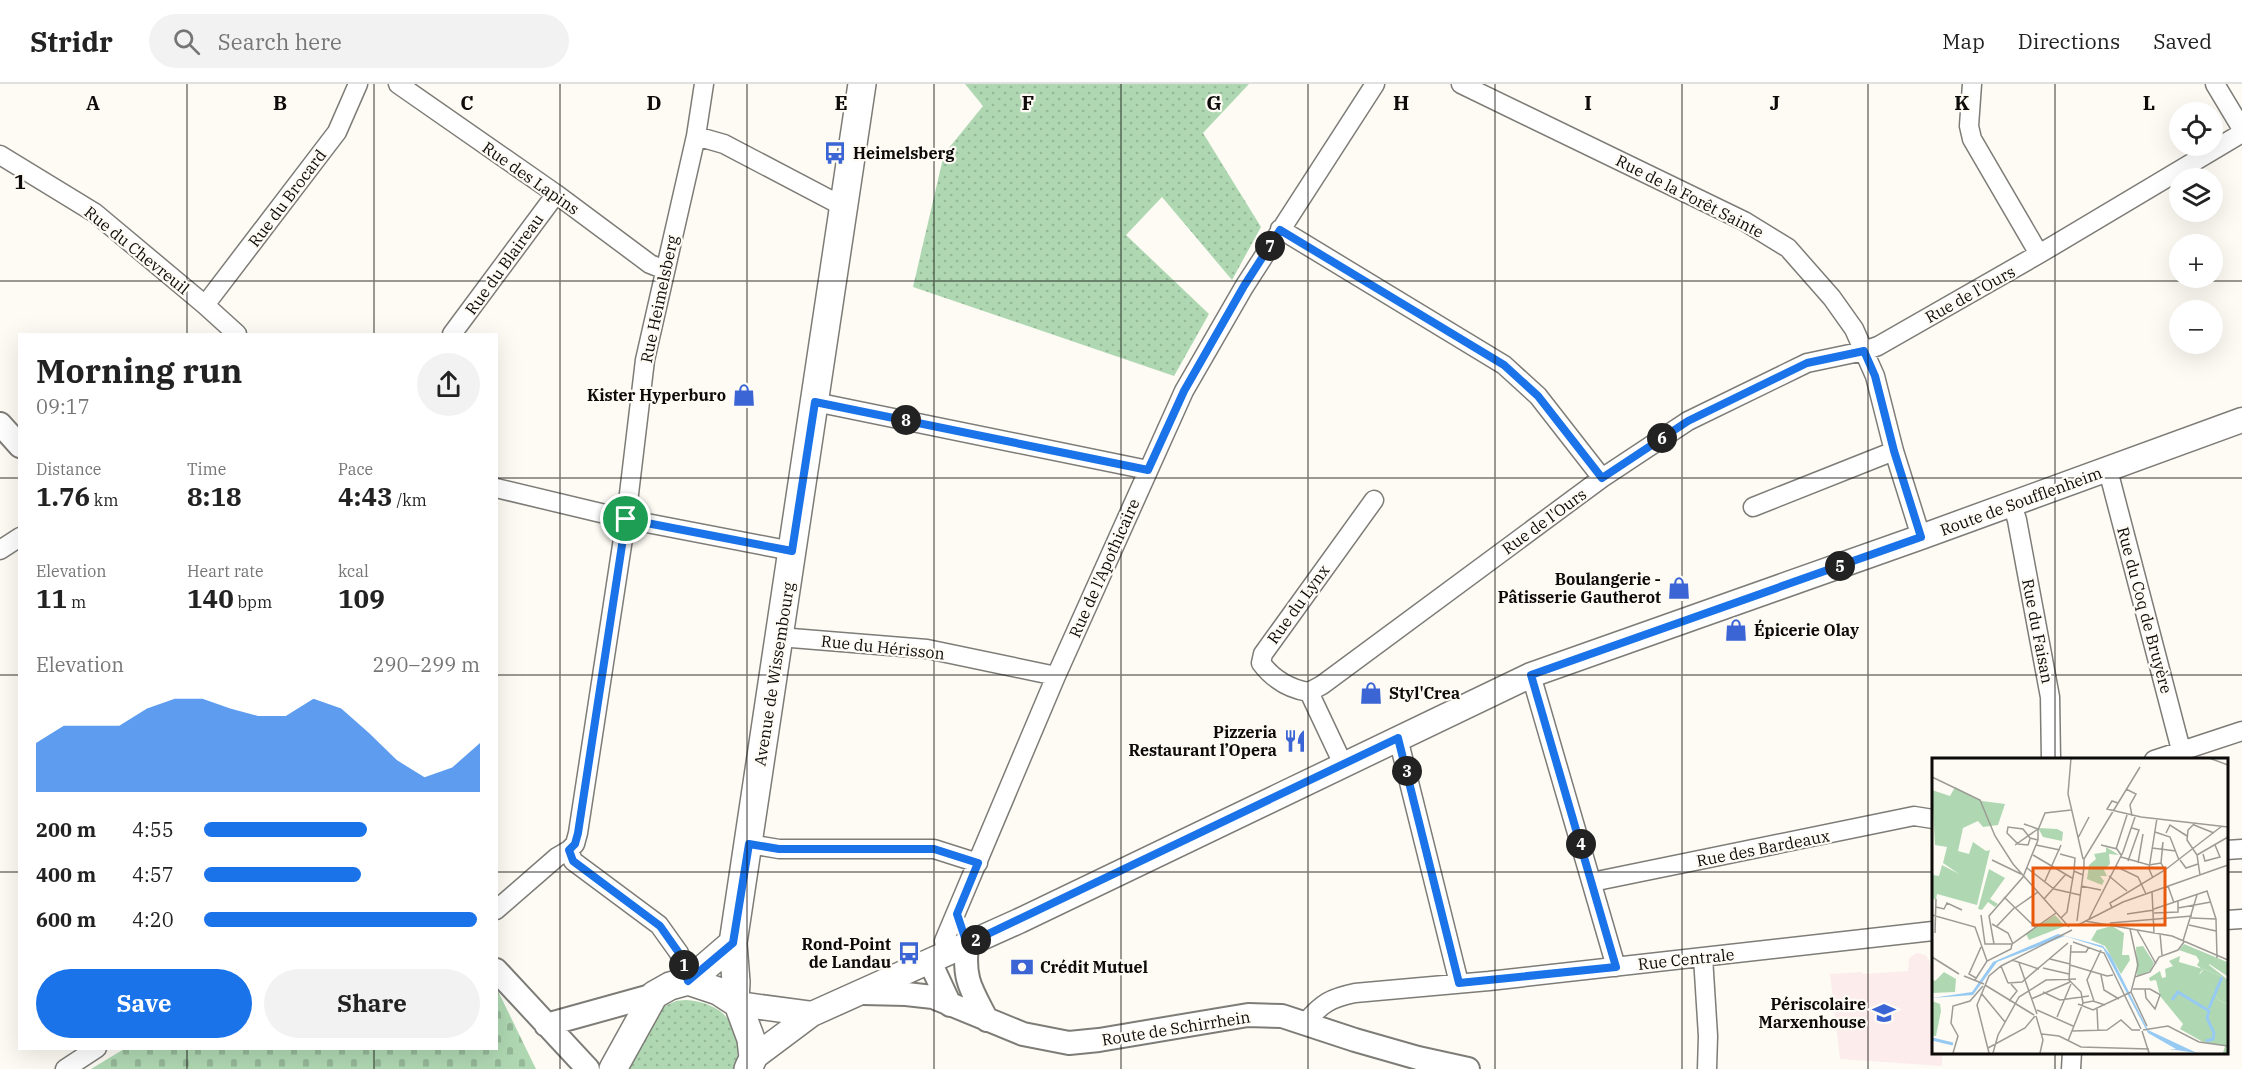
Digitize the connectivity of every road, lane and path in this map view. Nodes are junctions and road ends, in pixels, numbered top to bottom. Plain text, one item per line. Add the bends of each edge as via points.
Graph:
1 (358, 84) edge
2 (398, 84) edge
3 (704, 84) edge
4 (862, 84) edge
5 (1375, 84) edge
6 (1461, 84) edge
7 (1972, 84) edge
8 (2216, 84) edge
9 (2242, 131) edge
10 (696, 136) junction
11 (0, 155) edge
12 (556, 194) junction
13 (844, 207) junction
14 (1280, 230) junction
15 (2039, 254) junction
16 (665, 270) junction
17 (206, 305) junction
18 (236, 333) edge
19 (453, 333) edge
20 (1864, 351) junction
21 (815, 402) junction
22 (2242, 420) edge
23 (0, 424) edge
24 (18, 444) edge
25 (1894, 451) junction
26 (1148, 470) junction
27 (2108, 470) junction
28 (1602, 478) junction
29 (498, 488) edge
30 (1374, 500) dead end
31 (2012, 504) junction
32 (1753, 507) dead end
33 (626, 519) junction
34 (1921, 537) junction
35 (18, 538) edge
36 (0, 550) edge
37 (792, 551) junction
38 (779, 637) junction
39 (1531, 675) junction
40 (1056, 676) junction
41 (1309, 692) junction
42 (2242, 731) edge
43 (1398, 738) junction
44 (2181, 750) junction
45 (2051, 758) edge
46 (2159, 758) edge
47 (1343, 764) junction
48 (1932, 819) edge
49 (749, 844) junction
50 (2242, 849) edge
51 (569, 850) junction
52 (2227, 850) edge
53 (978, 863) junction
54 (1592, 882) junction
55 (498, 908) edge
56 (1932, 931) edge
57 (733, 943) junction
58 (948, 953) junction
59 (1703, 957) junction
60 (1616, 967) junction
61 (498, 972) edge
62 (688, 981) junction
63 (1459, 983) junction
64 (863, 993) junction
65 (654, 995) junction
66 (736, 1002) junction
67 (950, 1005) junction
68 (812, 1014) junction
69 (987, 1020) junction
70 (1306, 1022) junction
71 (546, 1024) junction
72 (94, 1050) edge
73 (2072, 1054) edge
74 (750, 1063) edge
75 (65, 1069) edge
76 (588, 1069) edge
77 (613, 1069) edge
78 (1468, 1069) edge
79 (1707, 1069) edge
80 (2071, 1069) edge

1 - 17 street, Rue du Brocard via 337,132
2 - 12 street, Rue des Lapins
3 - 10 street, Rue Heimelsberg
4 - 13 main road, Avenue de Wissembourg
5 - 14 street, Rue de l'Apothicaire
6 - 20 street, Rue de la Forêt Sainte via 1744,220 1788,248 1832,298
7 - 15 street via 1972,139
8 - 9 street
9 - 15 street, Rue de l'Ours
10 - 13 street via 724,144
10 - 16 street, Rue Heimelsberg
11 - 17 street, Rue du Chevreuil via 95,213
12 - 16 street, Rue des Lapins via 650,264
12 - 19 street, Rue du Blaireau
13 - 21 main road, Avenue de Wissembourg
14 - 26 street, Rue de l'Apothicaire via 1184,391
14 - 28 street via 1504,365 1538,396
15 - 20 street, Rue de l'Ours
16 - 33 street, Rue Heimelsberg via 645,360
17 - 18 street, Rue du Chevreuil
20 - 25 street, Rue de la Forêt Sainte via 1875,376
20 - 28 street, Rue de l'Ours via 1807,363 1688,421
21 - 26 street
21 - 37 main road, Avenue de Wissembourg
22 - 27 main road, Route de Soufflenheim
23 - 24 street
25 - 32 street
25 - 34 street, Rue de la Forêt Sainte
26 - 40 street, Rue de l'Apothicaire
27 - 31 main road, Route de Soufflenheim
27 - 44 street, Rue du Coq de Bruyère
28 - 41 street, Rue de l'Ours
29 - 33 street
30 - 41 street, Rue du Lynx via 1263,654 1261,663 1268,672 1294,690
31 - 34 main road, Route de Soufflenheim
31 - 45 street, Rue du Faisan via 2050,697
33 - 37 street
33 - 51 street, Rue Heimelsberg via 578,833
34 - 39 main road, Route de Soufflenheim
35 - 36 street
37 - 38 main road, Avenue de Wissembourg
38 - 40 street, Rue du Hérisson via 927,649
38 - 49 main road, Avenue de Wissembourg
39 - 43 main road, Route de Soufflenheim
39 - 54 street
40 - 53 street, Rue de l'Apothicaire
41 - 47 street
42 - 44 street
43 - 47 main road, Route de Soufflenheim
43 - 63 street
44 - 46 street
47 - 58 main road, Route de Soufflenheim
48 - 54 street, Rue des Bardeaux via 1914,816
49 - 53 street via 779,849 934,849
49 - 57 main road, Avenue de Wissembourg
50 - 52 street
51 - 55 street
51 - 62 street via 573,861 660,926 679,953
53 - 58 street, Rue de l'Apothicaire via 944,941
54 - 60 street
56 - 59 street, Rue Centrale
57 - 62 main road
57 - 66 main road, Avenue de Wissembourg
58 - 64 main road, Route de Soufflenheim
58 - 67 street
58 - 69 street via 965,961 968,982
59 - 60 street, Rue Centrale
59 - 79 street
60 - 63 street, Rue Centrale
61 - 71 street
62 - 65 main road
62 - 66 main road
63 - 70 street, Rue Centrale via 1336,997 1319,1007
64 - 67 street, Route de Schirrhein via 933,997
64 - 68 main road, Route de Soufflenheim
65 - 71 street
65 - 77 main road
66 - 68 main road
66 - 74 main road via 751,1038
67 - 69 street, Route de Schirrhein
68 - 74 main road, Route de Soufflenheim
69 - 70 street, Route de Schirrhein via 1023,1034 1069,1043 1248,1015 1282,1016
70 - 78 street, Route de Schirrhein via 1355,1040
71 - 76 street
72 - 75 street
73 - 80 street

